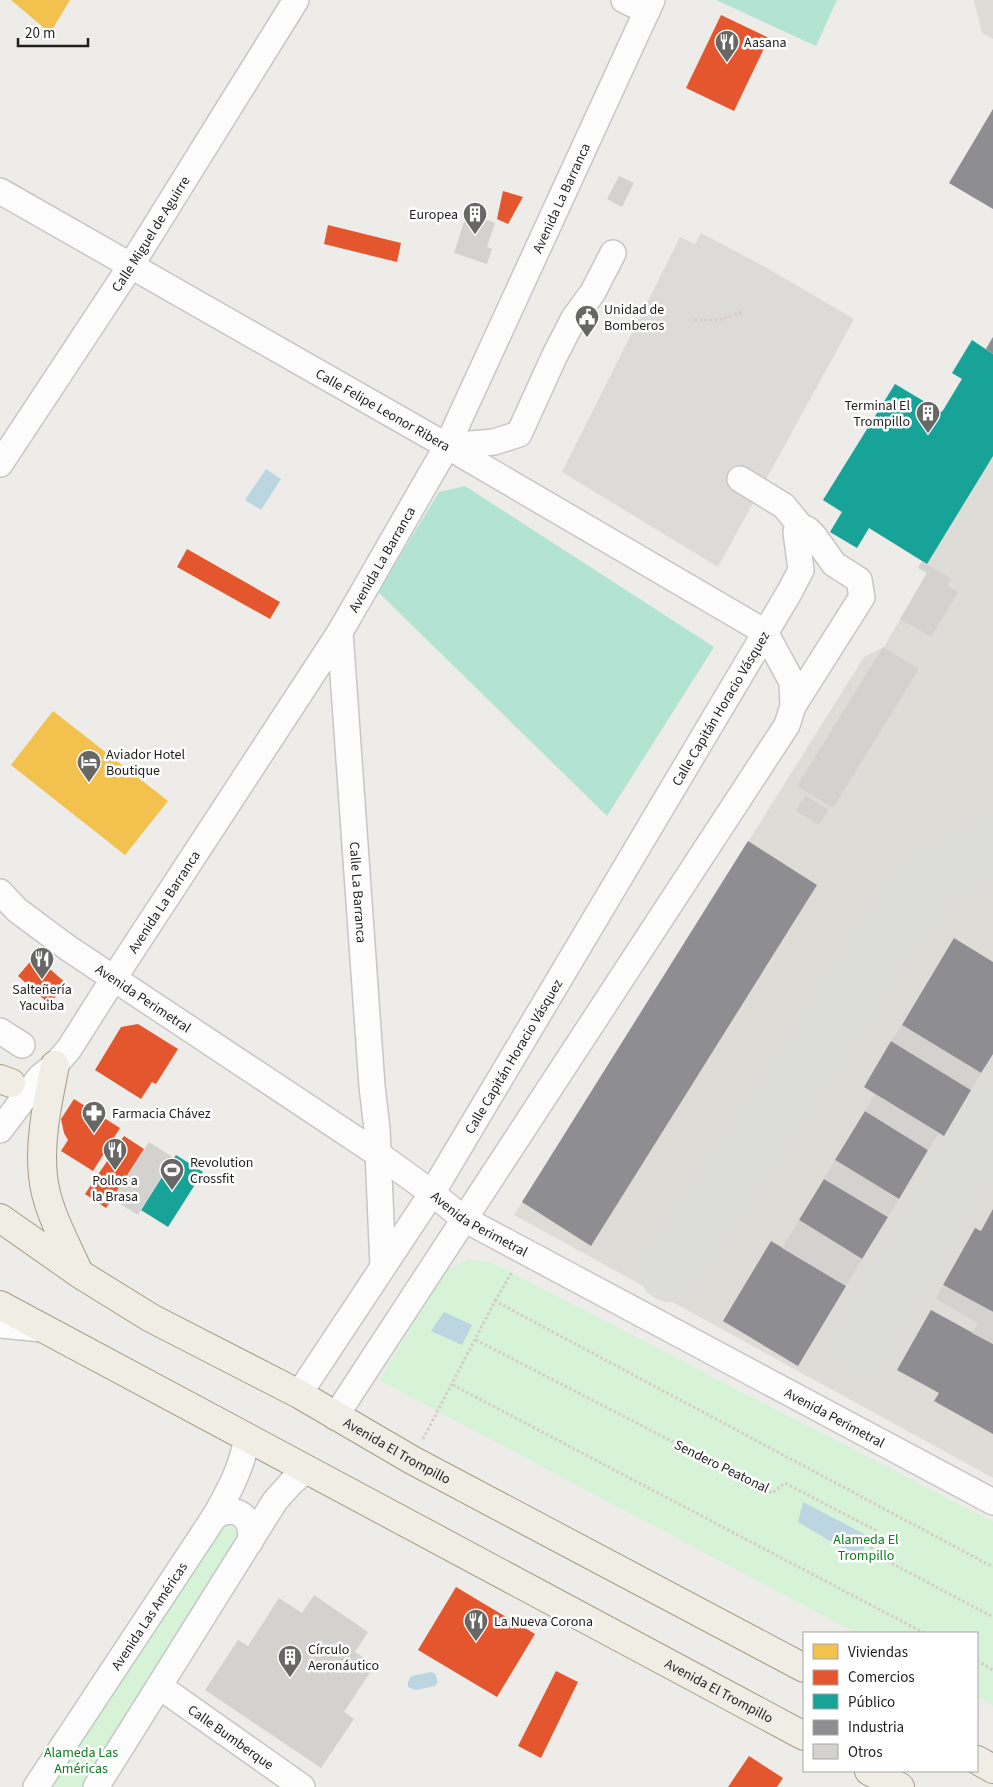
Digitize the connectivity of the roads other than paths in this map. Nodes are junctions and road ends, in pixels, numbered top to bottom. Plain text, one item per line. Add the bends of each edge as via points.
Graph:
1 (296, 0) edge
2 (624, 0) edge
3 (650, 6) edge
4 (0, 191) edge
5 (613, 253) dead end
6 (130, 267) junction
7 (447, 446) junction
8 (0, 464) edge
9 (740, 479) dead end
10 (802, 527) junction
11 (340, 632) junction
12 (765, 632) junction
13 (793, 706) junction
14 (0, 892) edge
15 (114, 978) junction
16 (0, 1031) edge
17 (22, 1046) dead end
18 (48, 1071) junction
19 (4, 1083) edge
20 (0, 1130) edge
21 (378, 1154) junction
22 (432, 1192) junction
23 (0, 1218) edge
24 (464, 1219) junction
25 (383, 1268) junction
26 (80, 1274) junction
27 (0, 1305) edge
28 (0, 1324) edge
29 (46, 1329) junction
30 (299, 1394) junction
31 (336, 1417) junction
32 (247, 1437) junction
33 (307, 1469) junction
34 (993, 1502) edge
35 (215, 1516) junction
36 (250, 1542) junction
37 (803, 1667) edge
38 (159, 1686) junction
39 (803, 1735) edge
40 (978, 1761) edge
41 (993, 1769) edge
42 (871, 1772) edge
43 (36, 1787) edge
44 (96, 1787) edge
45 (302, 1787) edge
46 (900, 1787) edge

1 - 6 street, Calle Miguel de Aguirre
2 - 3 street
3 - 7 street, Avenida La Barranca
4 - 6 street, Calle Felipe Leonor Ribera
5 - 7 street via 593,292 574,318 519,434 494,442
6 - 7 street, Calle Felipe Leonor Ribera
6 - 8 street, Calle Miguel de Aguirre
7 - 11 street, Avenida La Barranca
7 - 12 street, Calle Felipe Leonor Ribera
9 - 10 street via 784,506
10 - 12 street via 796,532 801,570
10 - 13 street via 814,536 834,564 859,580 862,598
11 - 15 street, Avenida La Barranca
11 - 21 street, Calle La Barranca
12 - 13 street, Calle Capitán Horacio Vásquez via 792,682
12 - 22 street, Calle Capitán Horacio Vásquez
13 - 24 street, Calle Capitán Horacio Vásquez via 787,725
14 - 15 street, Avenida Perimetral via 17,910
15 - 18 street, Avenida La Barranca via 69,1049
15 - 21 street, Avenida Perimetral
16 - 17 street
18 - 19 street
18 - 20 street, Avenida La Barranca
18 - 26 main road via 43,1178 53,1215
21 - 22 street, Avenida Perimetral
21 - 25 street, Calle La Barranca
22 - 24 street, Avenida Perimetral
22 - 25 street, Calle Capitán Horacio Vásquez
23 - 26 main road, Avenida El Trompillo
24 - 31 street, Calle Capitán Horacio Vásquez
24 - 34 street, Avenida Perimetral
25 - 30 street, Calle Capitán Horacio Vásquez
26 - 30 main road, Avenida El Trompillo via 151,1318
27 - 29 main road, Avenida El Trompillo
28 - 29 street
29 - 32 main road, Avenida El Trompillo
30 - 31 main road, Avenida El Trompillo
31 - 37 main road, Avenida El Trompillo
32 - 33 main road, Avenida El Trompillo
32 - 35 street, Avenida Las Américas via 236,1479
33 - 36 street via 275,1501
33 - 39 main road, Avenida El Trompillo
35 - 36 street via 224,1511 242,1514 249,1522
35 - 43 street, Avenida Las Américas
36 - 38 street
38 - 44 street
38 - 45 street, Calle Bumberque
40 - 41 main road
42 - 46 main road

